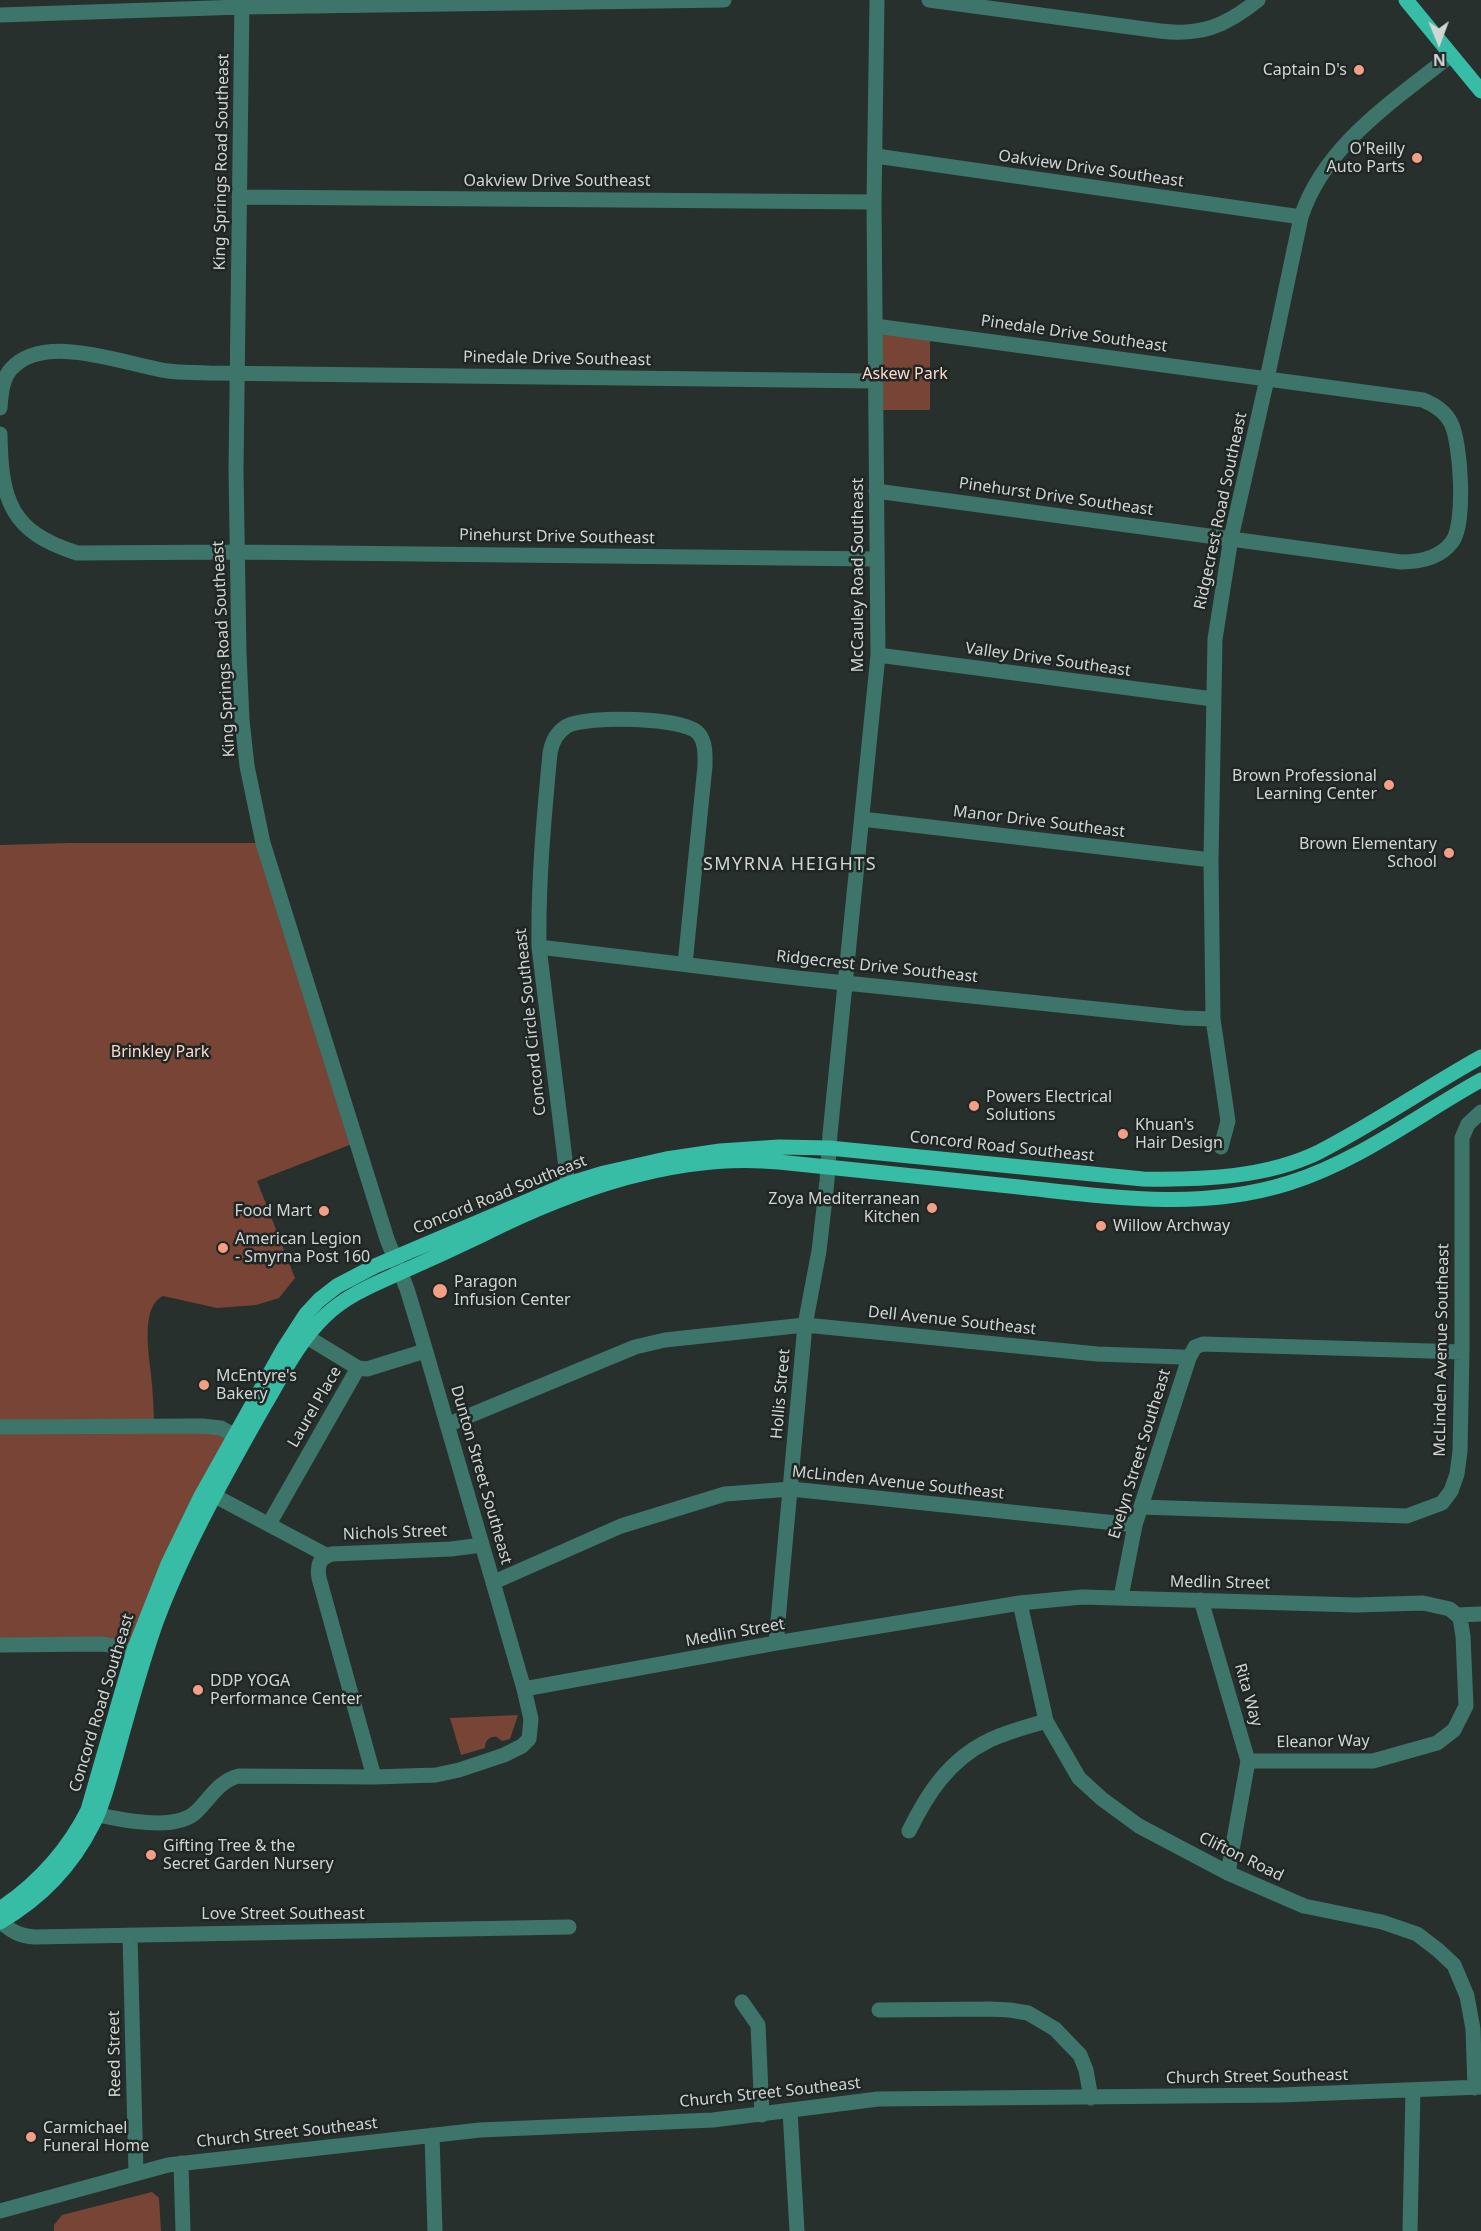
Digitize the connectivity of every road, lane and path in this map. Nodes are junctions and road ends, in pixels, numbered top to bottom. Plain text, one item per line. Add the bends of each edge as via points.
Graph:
1 (724, 0) edge
2 (877, 0) edge
3 (929, 0) edge
4 (1258, 0) edge
5 (1406, 0) edge
6 (242, 3) edge
7 (0, 15) edge
8 (1451, 55) junction
9 (1481, 91) edge
10 (876, 156) junction
11 (239, 197) junction
12 (874, 202) junction
13 (1301, 217) junction
14 (875, 326) junction
15 (238, 373) junction
16 (1267, 379) junction
17 (876, 381) junction
18 (0, 408) edge
19 (0, 434) edge
20 (876, 491) junction
21 (1231, 538) junction
22 (237, 552) junction
23 (876, 559) junction
24 (878, 655) junction
25 (1213, 699) junction
26 (862, 819) junction
27 (1210, 860) junction
28 (538, 947) junction
29 (685, 964) junction
30 (845, 983) junction
31 (1213, 1019) junction
32 (1481, 1057) edge
33 (1481, 1080) edge
34 (1481, 1112) edge
35 (1221, 1147) dead end
36 (829, 1148) junction
37 (828, 1168) junction
38 (568, 1184) junction
39 (394, 1258) junction
40 (400, 1272) junction
41 (805, 1325) junction
42 (307, 1338) junction
43 (425, 1352) junction
44 (1462, 1352) junction
45 (1189, 1358) junction
46 (358, 1368) junction
47 (447, 1425) junction
48 (0, 1427) edge
49 (234, 1435) junction
50 (791, 1489) junction
51 (215, 1496) junction
52 (1141, 1507) junction
53 (269, 1524) junction
54 (1135, 1525) junction
55 (482, 1545) junction
56 (326, 1556) junction
57 (494, 1582) junction
58 (1121, 1597) junction
59 (1201, 1600) junction
60 (1020, 1603) junction
61 (1481, 1614) edge
62 (1457, 1615) junction
63 (776, 1643) junction
64 (0, 1646) edge
65 (134, 1650) junction
66 (524, 1689) junction
67 (1046, 1721) junction
68 (1248, 1761) junction
69 (374, 1777) junction
70 (98, 1815) junction
71 (909, 1831) dead end
72 (1228, 1873) junction
73 (0, 1909) edge
74 (0, 1922) edge
75 (569, 1928) dead end
76 (130, 1935) junction
77 (742, 2002) dead end
78 (879, 2010) dead end
79 (1478, 2088) edge
80 (1413, 2091) junction
81 (1091, 2098) junction
82 (790, 2111) junction
83 (762, 2115) junction
84 (432, 2135) junction
85 (181, 2163) junction
86 (136, 2173) junction
87 (0, 2211) edge
88 (183, 2231) edge
89 (435, 2231) edge
90 (797, 2231) edge
91 (1410, 2231) edge

1 - 6 street
2 - 10 street, McCauley Road Southeast
3 - 4 street via 1187,33 1214,28
5 - 8 main road
6 - 7 street
6 - 11 street, King Springs Road Southeast
8 - 9 main road
8 - 13 street, Ridgecrest Road Southeast via 1365,124 1335,155 1314,184
10 - 12 street, McCauley Road Southeast
10 - 13 street, Oakview Drive Southeast
11 - 12 street, Oakview Drive Southeast
11 - 15 street, King Springs Road Southeast
12 - 14 street, McCauley Road Southeast
13 - 16 street, Ridgecrest Road Southeast
14 - 16 street, Pinedale Drive Southeast
14 - 17 street, McCauley Road Southeast
15 - 17 street, Pinedale Drive Southeast
15 - 18 street, Pinedale Drive Southeast via 169,371 78,352 47,352 26,358 11,369 2,387
15 - 22 street, King Springs Road Southeast
16 - 21 street, Ridgecrest Road Southeast
16 - 21 street, Pinedale Drive Southeast via 1423,399 1443,411 1456,442 1460,511 1457,533 1444,551 1414,562
17 - 20 street, McCauley Road Southeast
19 - 22 street, Pinehurst Drive Southeast via 5,493 17,517 33,533 55,546 77,553
20 - 21 street, Pinehurst Drive Southeast
20 - 23 street, McCauley Road Southeast
21 - 25 street, Ridgecrest Road Southeast via 1216,628
22 - 23 street, Pinehurst Drive Southeast
22 - 39 street, King Springs Road Southeast via 241,710 257,818
23 - 24 street, McCauley Road Southeast
24 - 25 street, Valley Drive Southeast
24 - 26 street, McCauley Road Southeast
25 - 27 street, Ridgecrest Road Southeast
26 - 27 street, Manor Drive Southeast
26 - 30 street, McCauley Road Southeast
27 - 31 street, Ridgecrest Road Southeast
28 - 29 street, Ridgecrest Drive Southeast
28 - 29 street, Concord Circle Southeast via 540,864 552,742 568,726 581,722 616,719 677,724 699,733 705,751
28 - 38 street, Concord Circle Southeast
29 - 30 street, Ridgecrest Drive Southeast
30 - 31 street, Ridgecrest Drive Southeast
30 - 36 street, McCauley Road Southeast
31 - 35 street, Ridgecrest Road Southeast via 1228,1121
32 - 36 main road, Concord Road Southeast via 1318,1152 1265,1170 1238,1174 1194,1180 1143,1179
33 - 37 main road, Concord Road Southeast via 1335,1165 1291,1183 1223,1198 1139,1200
34 - 44 street, McLinden Avenue Southeast via 1468,1124 1462,1138
36 - 37 street, Hollis Street
36 - 38 main road, Concord Road Southeast via 754,1148 689,1155
37 - 40 main road, Concord Road Southeast via 742,1160 637,1176 540,1207
37 - 41 street, Hollis Street via 819,1251
38 - 39 main road, Concord Road Southeast
39 - 40 street, King Springs Road Southeast
39 - 49 main road, Concord Road Southeast via 337,1286 306,1314
40 - 42 main road, Concord Road Southeast via 342,1302 325,1315
40 - 43 street, Dunton Street Southeast
41 - 45 street, Dell Avenue Southeast
41 - 47 street, Dell Avenue Southeast via 665,1340 635,1347
41 - 50 street, Hollis Street
42 - 46 street
42 - 51 main road, Concord Road Southeast
43 - 46 street, Laurel Place via 367,1369
43 - 47 street, Dunton Street Southeast
44 - 45 street via 1203,1344 1195,1347
44 - 52 street, McLinden Avenue Southeast via 1457,1474 1451,1491 1434,1507 1407,1516
45 - 52 street, Evelyn Street Southeast
46 - 53 street, Laurel Place
47 - 55 street, Dunton Street Southeast
48 - 49 street via 202,1426 221,1428
49 - 65 main road, Concord Road Southeast via 183,1532
50 - 54 street, McLinden Avenue Southeast
50 - 57 street, McLinden Avenue Southeast via 725,1494 621,1526
50 - 63 street, Hollis Street
51 - 53 street
51 - 70 main road, Concord Road Southeast via 156,1623
52 - 54 street, Evelyn Street Southeast
53 - 56 street
54 - 58 street, Evelyn Street Southeast
55 - 56 street, Nichols Street
55 - 57 street, Dunton Street Southeast
56 - 69 street, Nichols Street via 318,1564 319,1578
57 - 66 street, Dunton Street Southeast
58 - 59 street, Medlin Street
58 - 60 street, Medlin Street
59 - 62 street, Medlin Street via 1423,1603 1450,1609
59 - 68 street, Rita Way
60 - 63 street, Medlin Street
60 - 67 street, Clifton Road
61 - 62 street
62 - 68 street, Eleanor Way via 1463,1636 1466,1706 1454,1730 1437,1743 1373,1761
63 - 66 street, Medlin Street
64 - 65 street via 103,1644
65 - 73 main road, Concord Road Southeast via 88,1810 46,1872
66 - 69 street via 532,1728 530,1739 522,1746 459,1770 416,1777
67 - 71 street via 990,1740 963,1756 948,1769 921,1806
67 - 72 street, Clifton Road via 1079,1778 1102,1799 1139,1826
68 - 72 street, Rita Way
69 - 70 street via 239,1776 221,1785 186,1819 167,1823
70 - 74 main road, Concord Road Southeast via 81,1845 49,1885
72 - 79 street, Clifton Road via 1304,1906 1382,1922 1417,1934 1438,1950 1454,1965 1467,1996
74 - 76 street, Love Street Southeast via 21,1936
75 - 76 street, Love Street Southeast
76 - 86 street, Reed Street
77 - 83 street via 758,2025
78 - 81 street via 990,2009 1028,2013 1055,2029 1080,2055
79 - 80 street, Church Street Southeast
80 - 81 street, Church Street Southeast
80 - 91 street
81 - 82 street, Church Street Southeast via 878,2099
82 - 83 street, Church Street Southeast
82 - 90 street
83 - 84 street, Church Street Southeast
84 - 85 street, Church Street Southeast
84 - 89 street
85 - 86 street, Church Street Southeast
85 - 88 street
86 - 87 street, Church Street Southeast

